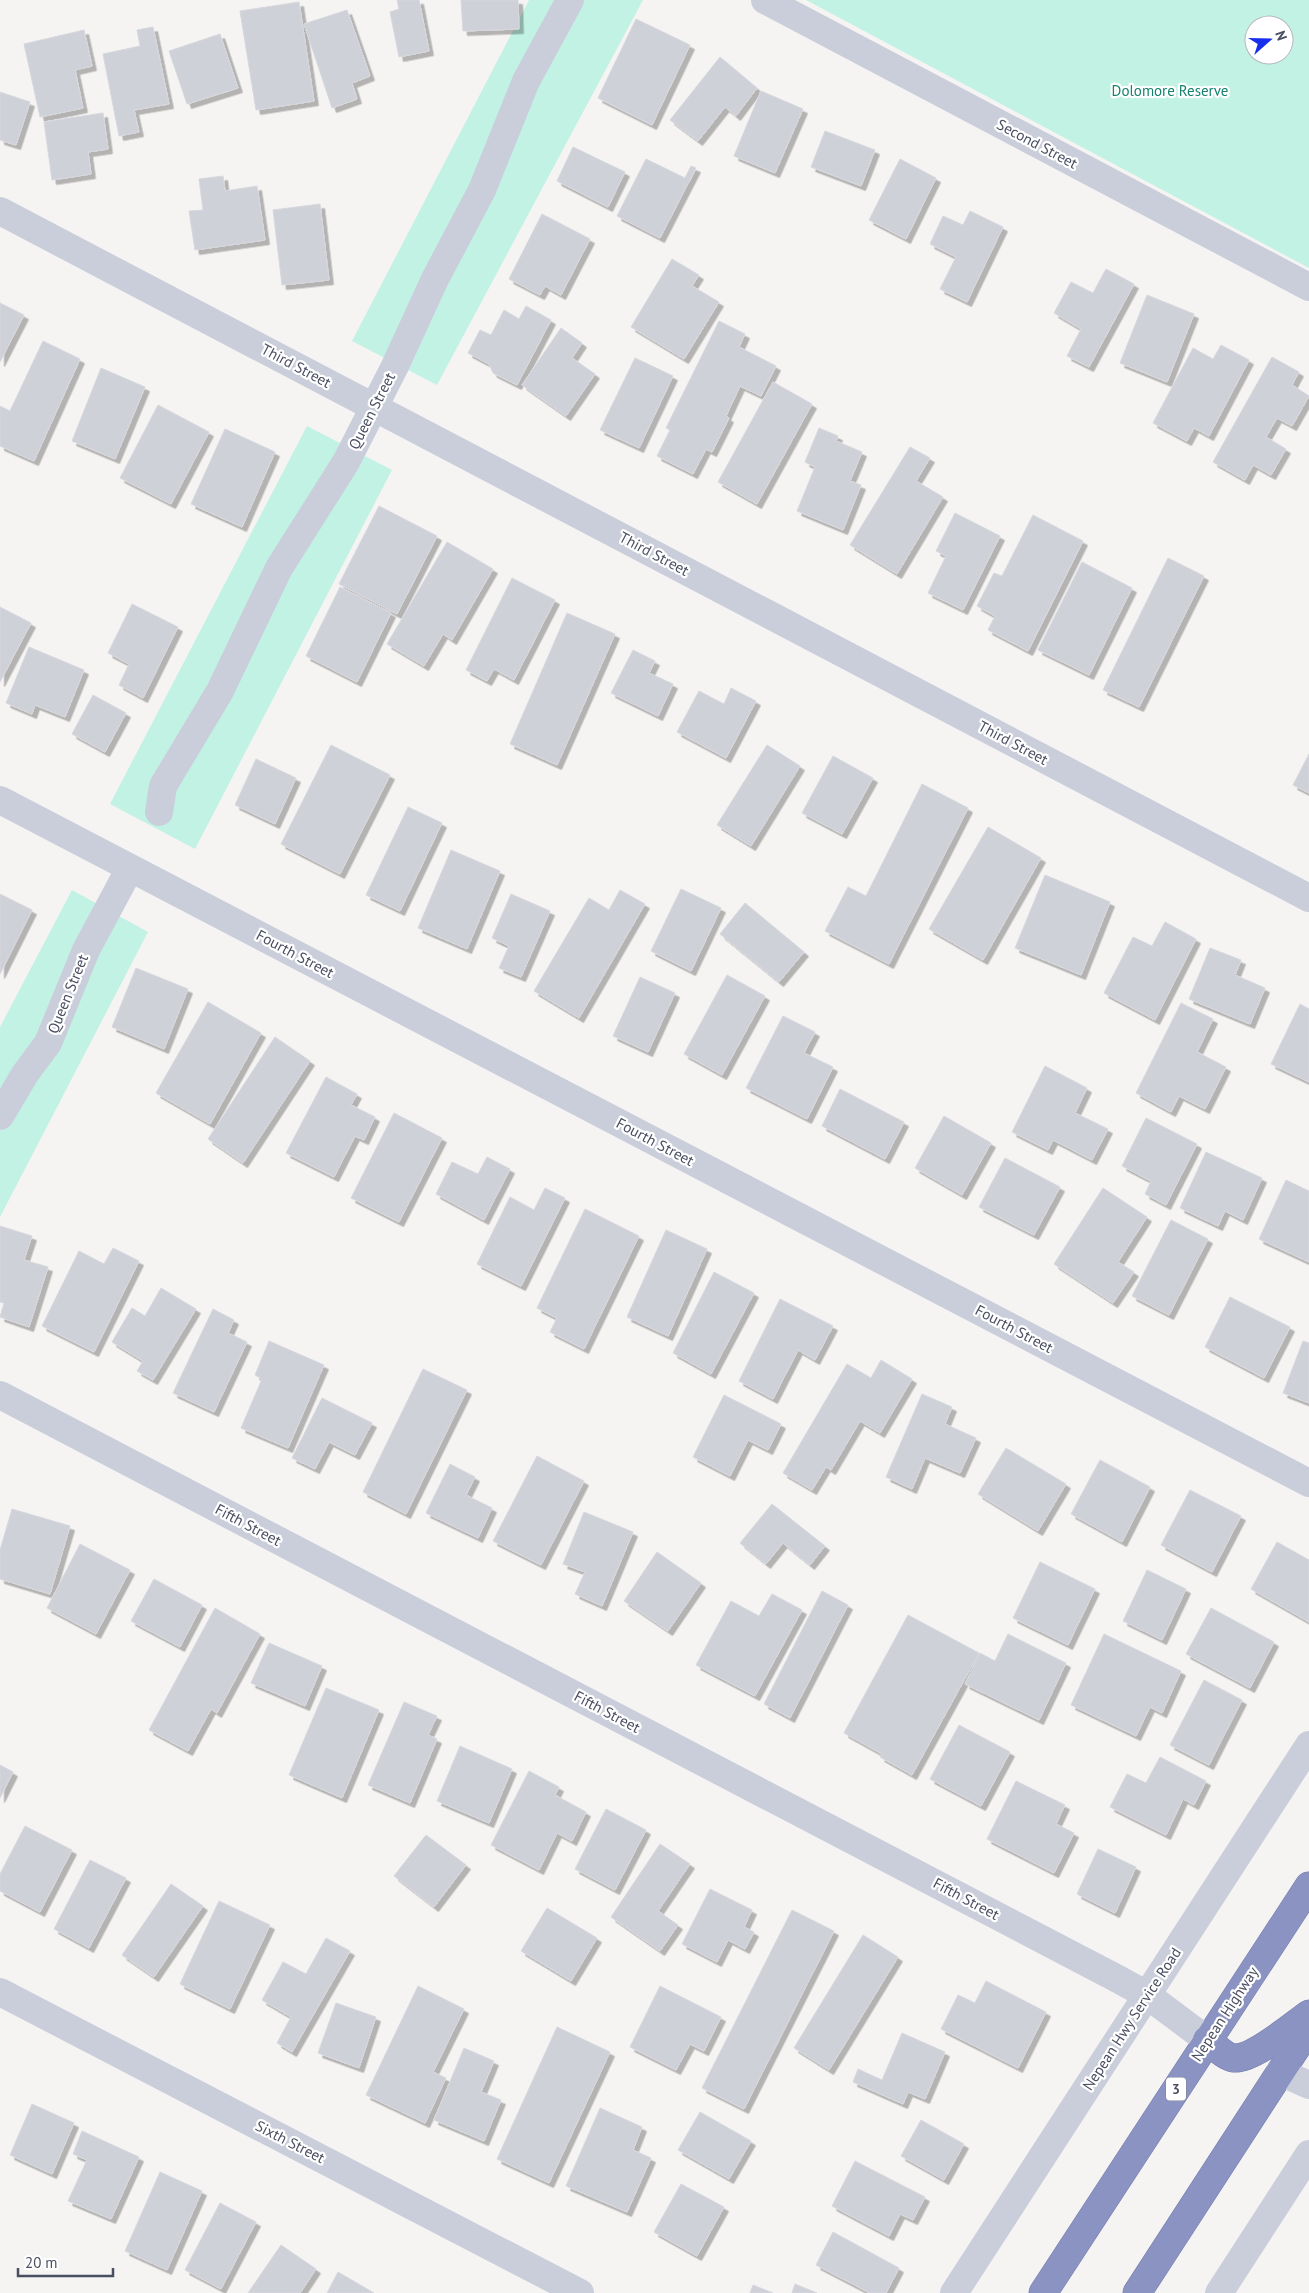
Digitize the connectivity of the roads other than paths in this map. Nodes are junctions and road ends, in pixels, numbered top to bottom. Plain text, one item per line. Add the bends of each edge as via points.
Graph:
1 (570, 0) edge
2 (765, 0) edge
3 (0, 211) edge
4 (1309, 287) edge
5 (374, 407) junction
6 (0, 800) edge
7 (159, 812) dead end
8 (130, 868) junction
9 (1309, 898) edge
10 (0, 1116) edge
11 (0, 1396) edge
12 (1309, 1483) edge
13 (1309, 1745) edge
14 (1309, 1886) edge
15 (0, 1992) edge
16 (1147, 1995) junction
17 (1309, 2014) edge
18 (1309, 2028) edge
19 (1207, 2040) junction
20 (1280, 2072) junction
21 (1309, 2085) edge
22 (1309, 2154) edge
23 (580, 2293) edge
24 (954, 2293) edge
25 (1043, 2293) edge
26 (1137, 2293) edge
27 (1219, 2293) edge

1 - 5 street, Queen Street via 526,81 482,190 444,260
2 - 4 street, Second Street
3 - 5 street, Third Street
5 - 7 street, Queen Street via 346,462 279,568 220,691 162,786
5 - 9 street, Third Street
6 - 8 street, Fourth Street
8 - 10 street, Queen Street via 86,950 48,1043
8 - 12 street, Fourth Street
11 - 16 street, Fifth Street
13 - 16 street, Nepean Hwy Service Road
14 - 19 highway, Nepean Highway / 3
15 - 23 street, Sixth Street
16 - 19 street, Fifth Street
16 - 24 street, Nepean Hwy Service Road
17 - 19 highway via 1257,2050 1240,2057 1231,2057
18 - 20 highway
19 - 25 highway, Nepean Highway / 3
20 - 21 street
20 - 26 highway
22 - 27 street

